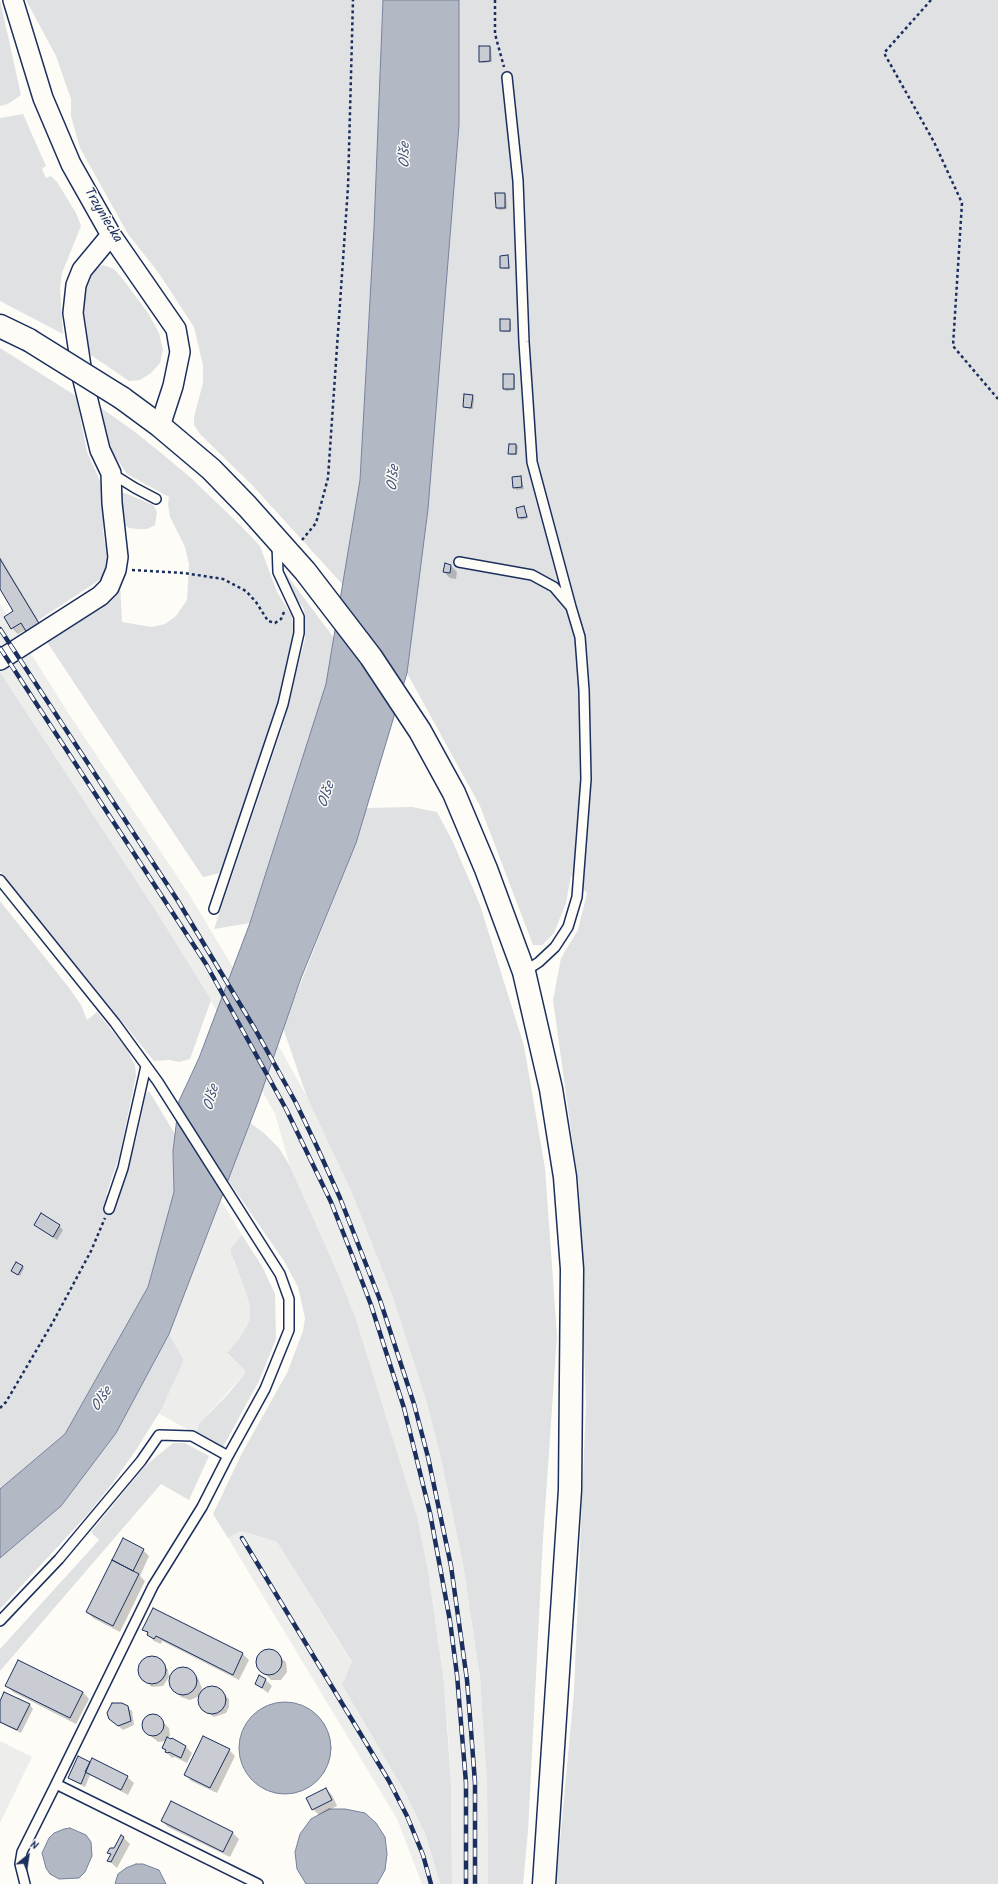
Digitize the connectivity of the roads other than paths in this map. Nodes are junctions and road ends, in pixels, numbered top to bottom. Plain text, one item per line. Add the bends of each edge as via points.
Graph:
1 (13, 0) edge
2 (507, 77) road end
3 (111, 234) junction
4 (0, 326) edge
5 (160, 426) junction
6 (111, 473) junction
7 (156, 499) dead end
8 (283, 547) junction
9 (459, 562) dead end
10 (571, 607) junction
11 (0, 660) edge
12 (0, 880) edge
13 (214, 909) dead end
14 (524, 972) junction
15 (146, 1066) junction
16 (109, 1209) road end
17 (228, 1456) junction
18 (0, 1621) edge
19 (56, 1784) junction
20 (25, 1884) edge
21 (258, 1884) edge
22 (544, 1884) edge

1 - 3 street, Trzyniecka via 42,98 71,164
2 - 10 lane via 518,181 524,342 532,462
3 - 5 street, Trzyniecka via 176,329 180,352
3 - 6 street via 82,270 76,284 73,313 83,380 100,450
4 - 5 main road, bridge via 29,340 122,398
5 - 8 main road via 211,469
6 - 7 lane
6 - 11 street via 118,556 109,587 100,596
8 - 13 lane via 278,572 299,617 299,633 281,711
8 - 14 main road via 305,571 371,657 420,731 472,832
9 - 10 lane via 532,575 554,587
10 - 14 lane via 580,637 586,741 586,779 577,897 568,927 555,947
12 - 15 lane via 115,1023
14 - 22 main road via 551,1089 565,1177 572,1269 570,1490
15 - 16 lane via 123,1168
15 - 17 lane via 280,1274 289,1299 289,1330 265,1389
17 - 18 lane via 192,1436 159,1435 141,1461 58,1559
17 - 19 lane via 202,1507 152,1586
19 - 20 lane via 22,1852 20,1864
19 - 21 lane

